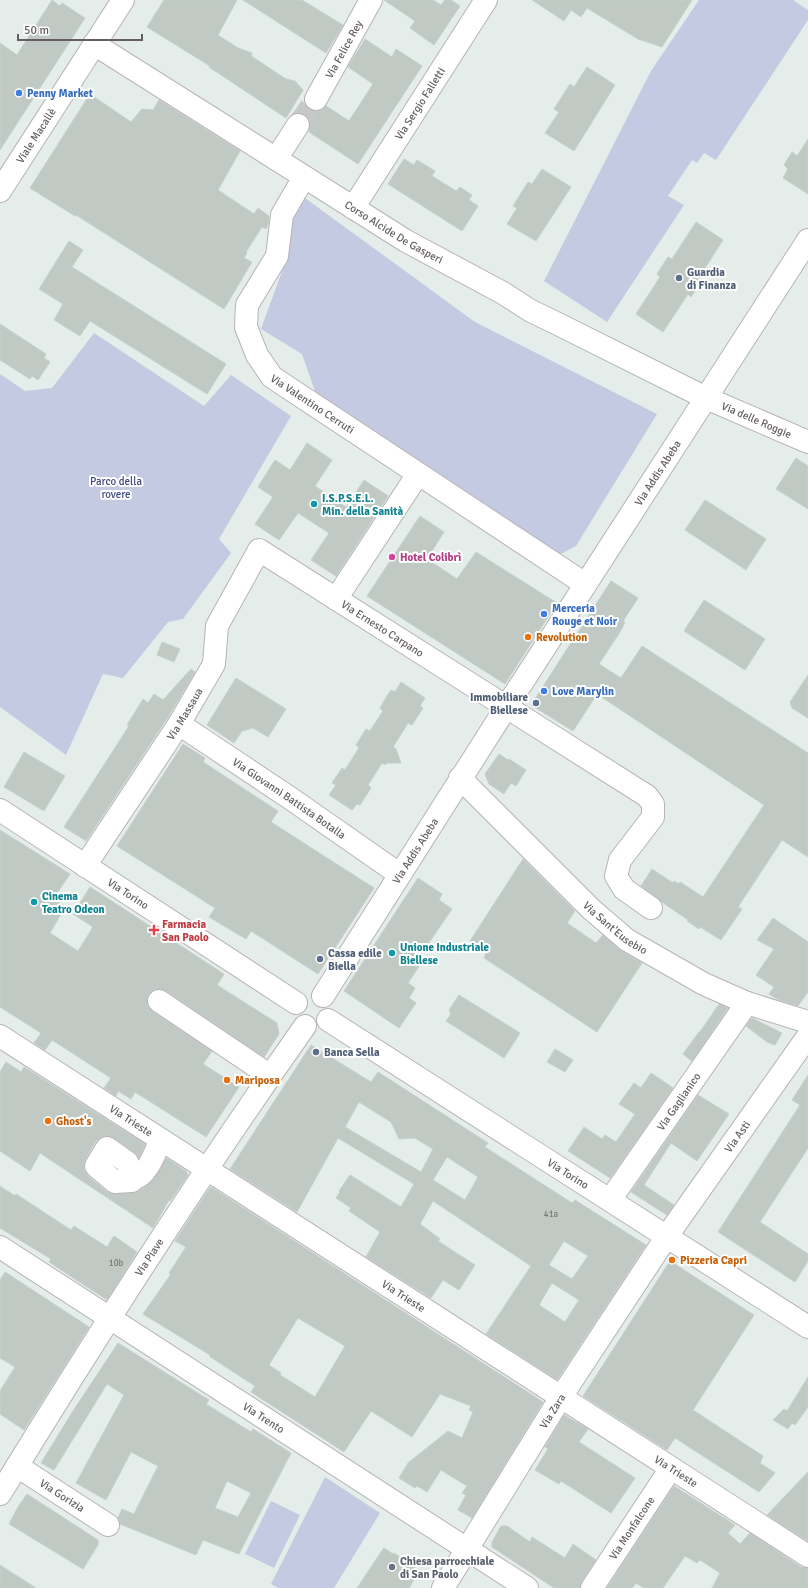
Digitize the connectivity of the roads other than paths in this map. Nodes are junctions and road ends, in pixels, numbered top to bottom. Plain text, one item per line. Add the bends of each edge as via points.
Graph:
1 (123, 0) edge
2 (371, 0) edge
3 (486, 0) edge
4 (94, 44) junction
5 (316, 99) tunnel mouth
6 (298, 125) tunnel mouth
7 (276, 159) junction
8 (304, 177) junction
9 (0, 191) edge
10 (353, 208) junction
11 (808, 240) edge
12 (706, 398) junction
13 (808, 442) edge
14 (418, 474) junction
15 (259, 550) joint
16 (585, 584) junction
17 (336, 599) junction
18 (506, 706) junction
19 (179, 724) junction
20 (460, 778) junction
21 (0, 810) edge
22 (85, 866) junction
23 (399, 874) junction
24 (651, 908) dead end
25 (323, 996) junction
26 (159, 1001) dead end
27 (747, 1002) junction
28 (296, 1003) junction
29 (328, 1020) junction
30 (808, 1022) edge
31 (305, 1026) junction
32 (0, 1036) edge
33 (808, 1036) edge
34 (270, 1075) junction
35 (159, 1139) junction
36 (206, 1170) junction
37 (134, 1178) dead end
38 (610, 1200) junction
39 (667, 1236) junction
40 (0, 1247) edge
41 (110, 1319) junction
42 (808, 1327) edge
43 (561, 1397) junction
44 (17, 1466) junction
45 (671, 1468) junction
46 (0, 1494) edge
47 (108, 1525) dead end
48 (467, 1549) junction
49 (808, 1556) edge
50 (443, 1588) edge
51 (527, 1588) edge
52 (592, 1588) edge

1 - 4 street, Viale Macallè
2 - 5 street, Via Felice Rey
3 - 10 street, Via Sergio Falletti
4 - 7 street, Corso Alcide De Gasperi
4 - 9 street, Viale Macallè
6 - 7 street
7 - 8 street, Corso Alcide De Gasperi
8 - 10 street, Corso Alcide De Gasperi
8 - 14 street, Via Valentino Cerruti via 282,215 277,256 247,304 246,327 257,355 272,377
10 - 12 street, Corso Alcide De Gasperi via 406,242 503,293 531,311
11 - 12 street, Via Addis Abeba
12 - 13 street, Via delle Roggie
12 - 16 street, Via Addis Abeba
14 - 16 street, Via Valentino Cerruti
14 - 17 street
15 - 17 street, Via Ernesto Carpano
15 - 19 street, Via Massaua via 217,626 214,664
16 - 18 street, Via Addis Abeba
17 - 18 street, Via Ernesto Carpano
18 - 20 street, Via Addis Abeba
18 - 24 street via 647,796 653,804 653,817 620,860 616,876 624,889
19 - 22 street, Via Massaua
19 - 23 street, Via Giovanni Battista Botalla
20 - 23 street, Via Addis Abeba
20 - 27 street, Via Sant'Eusebio via 591,909 627,940 704,984
21 - 22 street, Via Torino
22 - 28 street, Via Torino
23 - 25 street, Via Addis Abeba
25 - 28 street via 308,994
25 - 29 street via 330,1004
26 - 34 street
27 - 30 street, Via Sant'Eusebio
27 - 38 street, Via Gaglianico
28 - 31 street via 298,1017
29 - 31 street via 318,1027
29 - 38 street, Via Torino
31 - 34 street, Via Piave
32 - 35 street, Via Trieste
33 - 39 street, Via Asti
34 - 36 street, Via Piave
35 - 36 street, Via Trieste
35 - 37 street via 158,1148 142,1174
36 - 41 street, Via Piave
36 - 43 street, Via Trieste
38 - 39 street, Via Torino
39 - 42 street, Via Torino
39 - 43 street, Via Zara
40 - 41 street, Via Trento
41 - 44 street, Via Piave
41 - 48 street, Via Trento
43 - 45 street, Via Trieste
43 - 48 street, Via Zara
44 - 46 street, Via Piave
44 - 47 street, Via Gorizia
45 - 49 street, Via Trieste
45 - 52 street, Via Monfalcone
48 - 50 street, Via Zara
48 - 51 street, Via Trento

